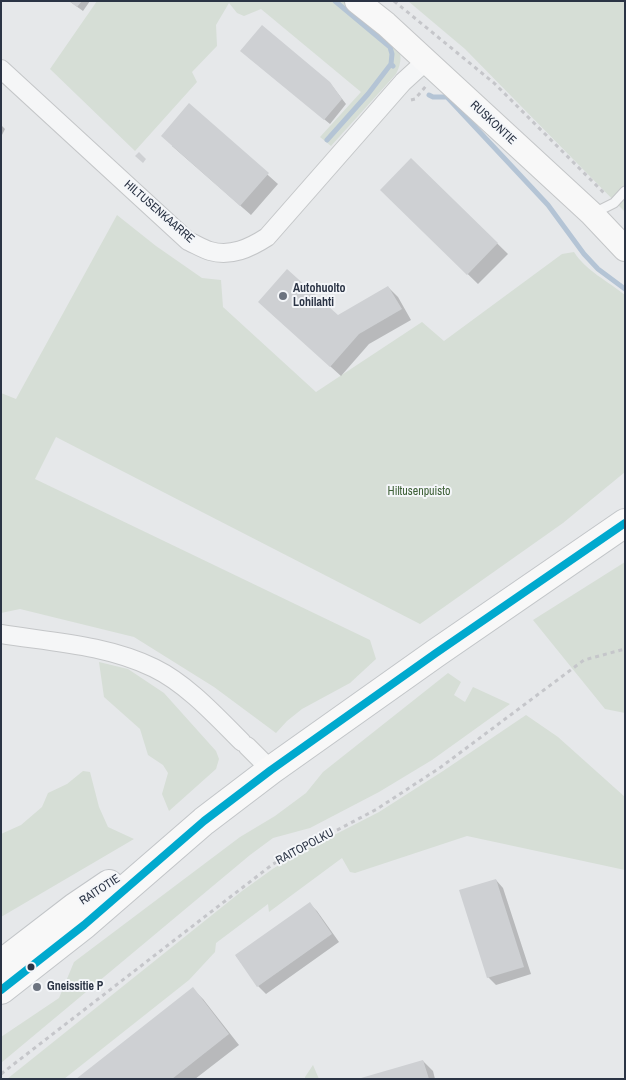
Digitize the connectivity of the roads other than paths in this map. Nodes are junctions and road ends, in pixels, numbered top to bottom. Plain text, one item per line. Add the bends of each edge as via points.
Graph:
1 (357, 1) edge
2 (426, 61) junction
3 (1, 70) edge
4 (625, 192) edge
5 (592, 214) junction
6 (625, 249) edge
7 (625, 523) edge
8 (1, 634) edge
9 (272, 770) junction
10 (204, 821) junction
11 (1, 964) edge
12 (1, 990) edge

1 - 2 main road, RUSKONTIE
2 - 3 street, HILTUSENKAARRE via 403,82 267,237 249,248 230,253 210,252 188,241
2 - 5 main road, RUSKONTIE
4 - 5 lane via 614,203
5 - 6 main road, RUSKONTIE
7 - 9 main road, RAITOTIE via 436,652
8 - 9 street via 111,652 155,669 207,707
9 - 10 main road, RAITOTIE
10 - 11 main road, RAITOTIE via 75,907
10 - 12 main road, RAITOTIE via 84,925

